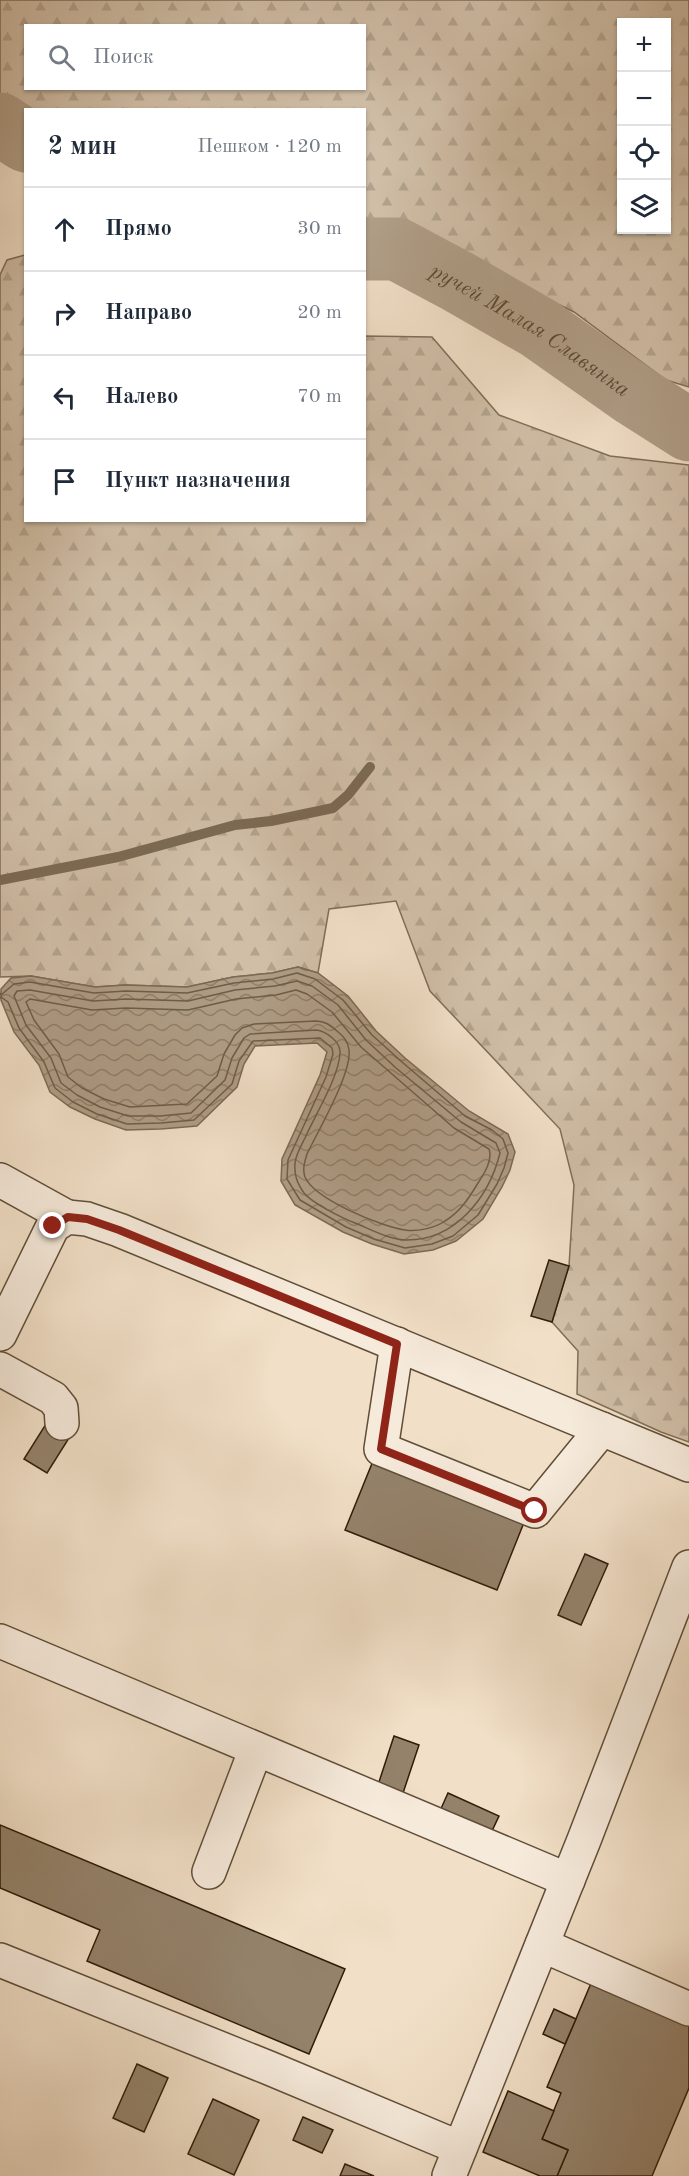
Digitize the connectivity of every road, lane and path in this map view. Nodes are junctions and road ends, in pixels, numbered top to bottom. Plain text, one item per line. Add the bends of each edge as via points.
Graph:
1 (0, 1180) edge
2 (68, 1217) junction
3 (0, 1334) edge
4 (397, 1344) junction
5 (0, 1369) edge
6 (62, 1423) dead end
7 (602, 1429) junction
8 (689, 1465) edge
9 (689, 1567) edge
10 (0, 1641) edge
11 (256, 1749) junction
12 (209, 1872) dead end
13 (568, 1880) junction
14 (542, 1945) junction
15 (0, 1960) edge
16 (689, 2009) edge
17 (454, 2162) edge

1 - 2 lane
2 - 3 lane via 53,1226
2 - 4 lane via 119,1230
4 - 7 lane
4 - 7 lane via 381,1449 535,1511
5 - 6 lane via 53,1398 61,1408
7 - 8 lane
9 - 13 lane
10 - 11 lane
11 - 12 lane
11 - 13 lane
13 - 14 lane
14 - 16 lane
14 - 17 lane
15 - 17 lane via 269,2068

